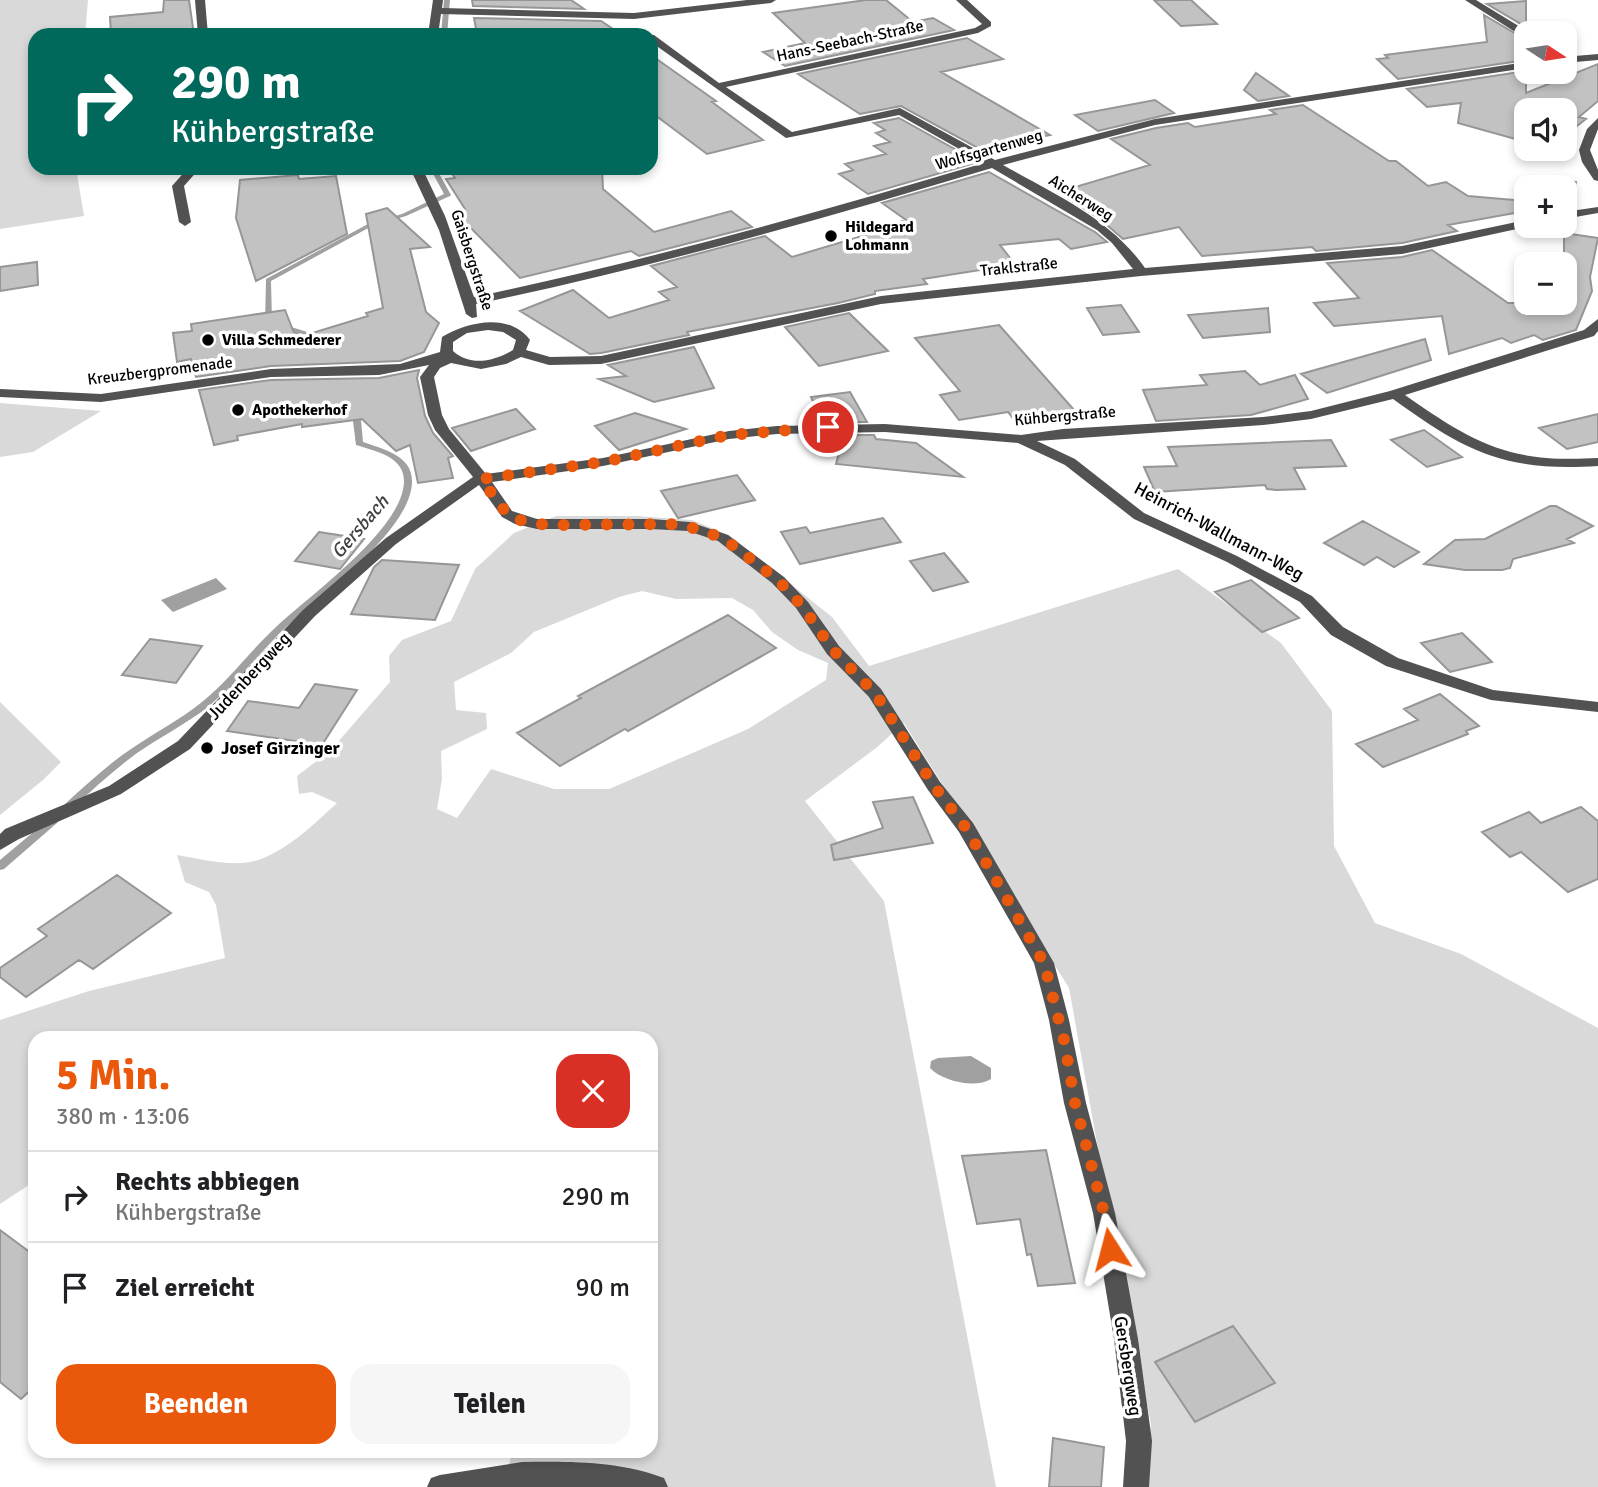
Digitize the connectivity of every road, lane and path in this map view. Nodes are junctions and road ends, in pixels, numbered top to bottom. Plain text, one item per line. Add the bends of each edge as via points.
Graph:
1 (200, 0) edge
2 (438, 0) edge
3 (771, 0) edge
4 (961, 0) edge
5 (1470, 0) edge
6 (642, 3) dead end
7 (437, 11) junction
8 (634, 16) junction
9 (202, 28) edge
10 (434, 28) edge
11 (640, 28) edge
12 (1514, 28) edge
13 (658, 42) edge
14 (1598, 57) edge
15 (1577, 59) edge
16 (1514, 67) edge
17 (717, 86) junction
18 (1598, 121) edge
19 (993, 164) junction
20 (188, 175) edge
21 (419, 175) edge
22 (1598, 178) edge
23 (1598, 210) edge
24 (1577, 214) edge
25 (185, 222) dead end
26 (1514, 226) edge
27 (1140, 272) junction
28 (469, 302) junction
29 (1598, 323) edge
30 (475, 327) junction
31 (519, 352) junction
32 (448, 355) junction
33 (0, 393) edge
34 (1395, 394) junction
35 (1021, 439) junction
36 (1598, 462) edge
37 (481, 479) junction
38 (1598, 707) edge
39 (0, 844) edge
40 (440, 1487) edge
41 (656, 1487) edge
42 (1136, 1487) edge

1 - 9 street
2 - 7 street
3 - 8 street
4 - 17 street, Hans-Seebach-Straße via 988,24 978,30
5 - 12 street
6 - 8 street
7 - 8 street
7 - 10 street
8 - 11 street, Aicherweg via 632,22
13 - 17 street, Aicherweg
14 - 15 street
16 - 19 street, Wolfsgartenweg via 1155,122
17 - 19 street, Aicherweg via 790,136 900,111
18 - 22 street via 1584,146 1584,157
19 - 27 street, Aicherweg via 1112,236 1132,256
19 - 28 street, Wolfsgartenweg via 846,208
20 - 25 street via 178,186
21 - 28 street, Gaisbergstraße via 451,244
23 - 24 street
26 - 27 street, Traklstraße via 1402,250
27 - 31 street, Traklstraße via 881,300 601,360 550,361
28 - 30 street, Gaisbergstraße
29 - 34 street, Kühbergstraße via 1589,333
30 - 31 street via 500,327 519,334 523,340
30 - 32 street via 447,340
31 - 32 street via 502,362 479,365
32 - 33 street, Kreuzbergpromenade via 424,364 370,372 269,373 102,398
32 - 37 street via 428,377 435,415 446,438
34 - 35 street, Kühbergstraße via 1287,418
34 - 36 street via 1443,426 1507,457 1561,464
35 - 37 street, Kühbergstraße via 885,428 777,430
35 - 38 street, Heinrich-Wallmann-Weg via 1070,462 1139,516 1306,599 1337,631 1392,662 1491,695
37 - 39 street, Judenbergweg via 391,541 309,613 184,745 115,790 12,834
37 - 42 street, Gersbergweg via 515,519 537,524 690,527 723,538 747,555 778,580 833,650 875,693 966,828 1044,963 1059,1020 1104,1213 1126,1339 1139,1441
40 - 41 street via 550,1473 598,1475

